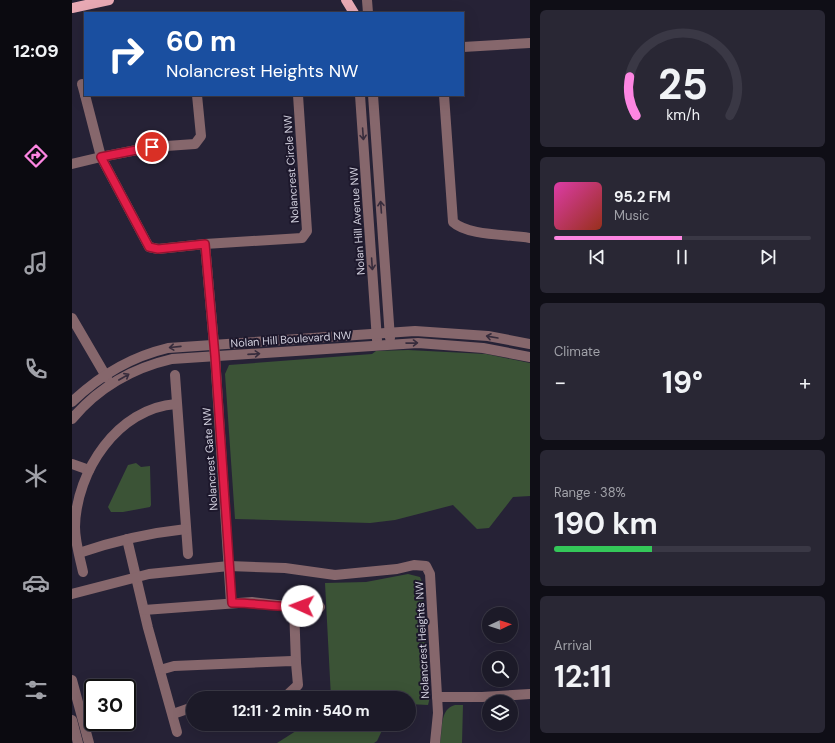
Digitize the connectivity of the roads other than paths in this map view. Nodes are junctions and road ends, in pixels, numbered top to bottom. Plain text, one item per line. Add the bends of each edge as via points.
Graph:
1 (109, 0) edge
2 (346, 0) edge
3 (353, 0) edge
4 (367, 0) edge
5 (72, 8) edge
6 (353, 12) edge
7 (354, 12) edge
8 (368, 12) edge
9 (530, 43) edge
10 (464, 48) edge
11 (82, 84) dead end
12 (84, 91) edge
13 (85, 96) edge
14 (197, 96) edge
15 (298, 96) edge
16 (360, 96) edge
17 (373, 96) edge
18 (444, 96) edge
19 (101, 157) junction
20 (72, 164) edge
21 (530, 238) edge
22 (205, 244) junction
23 (72, 318) edge
24 (389, 332) junction
25 (377, 334) junction
26 (377, 344) junction
27 (390, 344) junction
28 (530, 344) edge
29 (215, 350) junction
30 (530, 357) edge
31 (104, 374) junction
32 (175, 375) dead end
33 (111, 385) junction
34 (72, 402) edge
35 (176, 404) junction
36 (72, 419) edge
37 (72, 464) edge
38 (89, 470) junction
39 (186, 529) junction
40 (127, 539) junction
41 (78, 553) junction
42 (188, 554) dead end
43 (229, 566) junction
44 (83, 572) dead end
45 (135, 577) junction
46 (72, 594) edge
47 (232, 603) junction
48 (294, 607) junction
49 (320, 607) dead end
50 (144, 610) junction
51 (296, 663) junction
52 (160, 670) junction
53 (72, 680) edge
54 (292, 691) edge
55 (530, 694) edge
56 (437, 697) junction
57 (186, 709) edge
58 (173, 714) junction
59 (72, 720) edge
60 (177, 732) dead end
61 (78, 743) edge
62 (89, 743) edge
63 (435, 743) edge

1 - 5 main road
2 - 6 main road
3 - 7 street
4 - 8 street
9 - 10 street
11 - 12 street
13 - 19 street
14 - 19 street via 201,136 195,144 152,147
15 - 22 street, Nolancrest Circle NW via 307,231 302,238
16 -> 25 street, Nolan Hill Avenue NW
24 -> 17 street
18 - 21 street via 453,222 459,228
19 - 20 street
19 - 22 street, Nolancrest Circle NW via 149,247 158,249
22 - 29 street
23 - 31 street
24 - 25 street, Nolan Hill Boulevard NW
24 - 27 street
28 -> 24 street, Nolan Hill Boulevard NW via 488,336 422,331
25 - 26 street, Nolan Hill Avenue NW
25 - 29 street, Nolan Hill Boulevard NW
26 - 27 street, Nolan Hill Boulevard NW
29 -> 26 street, Nolan Hill Boulevard NW
27 -> 30 street, Nolan Hill Boulevard NW via 418,343 483,348
29 -> 31 street, Nolan Hill Boulevard NW via 168,348 122,364
33 -> 29 street, Nolan Hill Boulevard NW via 159,362
29 - 43 street, Nolancrest Gate NW
31 - 33 street
31 - 34 street, Nolan Hill Boulevard NW
32 - 35 street
33 - 36 street, Nolan Hill Boulevard NW via 96,395
35 - 38 street via 161,405 128,422 102,448
35 - 39 street
37 - 38 street
38 - 41 street via 78,504 75,528
39 - 40 street
39 - 42 street
40 - 41 street
40 - 45 street
41 - 44 street
43 - 45 street, Nolancrest Heights NW via 169,571
43 - 47 street
43 - 56 street, Nolancrest Heights NW via 285,568 335,575 414,565 426,566 430,574
45 - 46 street, Nolancrest Heights NW
45 - 50 street
47 - 48 street via 252,602
47 - 50 street
48 - 49 street
48 - 51 street
50 - 52 street
51 - 52 street via 292,661 174,666
51 - 54 street via 298,685
52 - 58 street
53 - 62 street
55 - 56 street
56 - 63 street, Nolancrest Heights NW via 438,727
57 - 58 street
58 - 60 street
59 - 61 street

